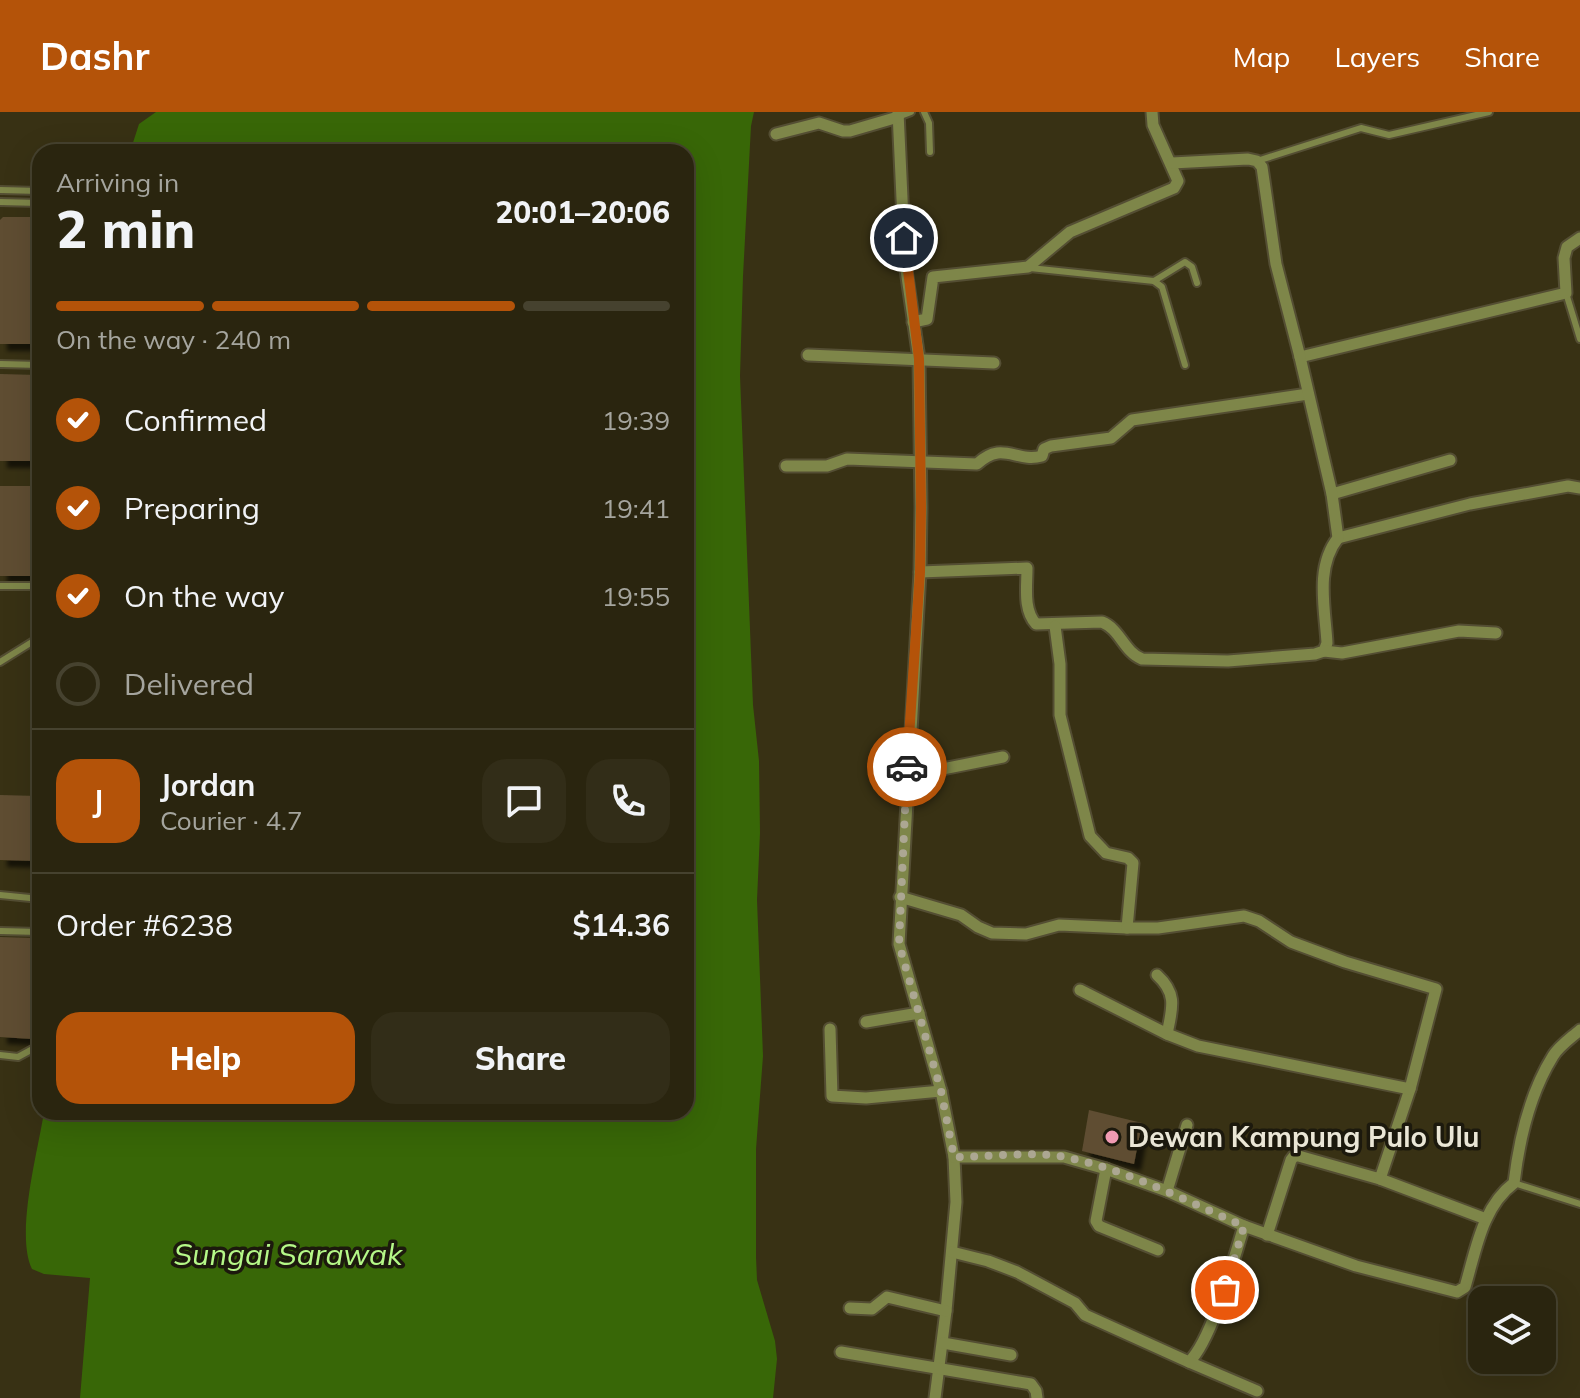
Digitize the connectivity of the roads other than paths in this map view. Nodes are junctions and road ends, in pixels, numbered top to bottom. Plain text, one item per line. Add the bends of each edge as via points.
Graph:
1 (911, 112) edge
2 (924, 112) edge
3 (1152, 112) edge
4 (1489, 112) edge
5 (898, 114) edge
6 (776, 134) dead end
7 (930, 152) dead end
8 (1257, 161) junction
9 (1172, 163) junction
10 (0, 190) edge
11 (32, 191) edge
12 (0, 202) edge
13 (32, 203) edge
14 (1580, 238) edge
15 (1028, 267) junction
16 (1154, 281) junction
17 (1197, 283) dead end
18 (1566, 293) junction
19 (913, 322) junction
20 (1580, 339) edge
21 (808, 355) dead end
22 (1300, 357) junction
23 (919, 359) junction
24 (994, 363) dead end
25 (0, 364) edge
26 (32, 365) edge
27 (1185, 365) dead end
28 (1308, 394) junction
29 (920, 460) junction
30 (1450, 460) dead end
31 (786, 466) dead end
32 (1580, 488) edge
33 (1332, 494) junction
34 (1338, 538) junction
35 (920, 572) junction
36 (0, 586) edge
37 (32, 586) edge
38 (1055, 626) junction
39 (1496, 633) dead end
40 (32, 642) edge
41 (1324, 651) junction
42 (0, 662) edge
43 (1003, 757) dead end
44 (907, 776) junction
45 (0, 895) edge
46 (900, 897) junction
47 (32, 898) edge
48 (1127, 928) junction
49 (0, 931) edge
50 (32, 932) edge
51 (1157, 975) dead end
52 (1080, 990) dead end
53 (919, 1013) junction
54 (866, 1022) dead end
55 (830, 1029) dead end
56 (1580, 1030) edge
57 (1167, 1034) junction
58 (32, 1049) edge
59 (0, 1055) edge
60 (1410, 1089) junction
61 (941, 1091) junction
62 (1187, 1125) dead end
63 (954, 1157) junction
64 (1106, 1169) junction
65 (1380, 1179) junction
66 (1514, 1183) junction
67 (1167, 1191) junction
68 (1580, 1204) edge
69 (1486, 1219) junction
70 (1244, 1226) junction
71 (1267, 1235) junction
72 (1158, 1250) dead end
73 (952, 1252) junction
74 (850, 1308) dead end
75 (946, 1311) junction
76 (943, 1343) junction
77 (841, 1352) dead end
78 (1011, 1355) dead end
79 (1189, 1362) junction
80 (940, 1367) junction
81 (1257, 1391) dead end
82 (935, 1398) edge
83 (1037, 1398) edge

1 - 5 lane
2 - 7 lane
3 - 9 street
4 - 8 lane via 1389,135 1361,128
5 - 6 street via 850,131 819,123
5 - 19 street
8 - 9 street
8 - 22 street
9 - 15 street via 1178,181 1174,188 1070,232
10 - 11 lane
12 - 13 lane
14 - 18 street via 1567,247 1564,258
15 - 16 lane
15 - 19 street via 933,277 927,319
16 - 17 lane via 1185,262
16 - 27 lane via 1162,287
18 - 20 lane
18 - 22 street
19 - 23 street
21 - 23 street
22 - 28 street
23 - 24 street
23 - 29 street
25 - 26 lane
28 - 29 street via 1132,420 1111,438 1051,446 1034,458 1000,452 977,464
28 - 33 street
29 - 31 street via 847,459 827,466
29 - 35 street
30 - 33 street
32 - 34 street via 1470,504
33 - 34 street
34 - 41 street via 1323,567
35 - 38 street via 1027,568 1030,618
35 - 44 street
36 - 37 lane
38 - 41 street via 1111,625 1142,659 1228,661
38 - 48 street via 1060,715 1090,836 1106,853 1133,863
39 - 41 street via 1459,631 1342,653
40 - 42 lane
43 - 44 street
44 - 46 street
45 - 47 lane
46 - 48 street via 961,915 992,933 1026,934 1059,925
46 - 53 street via 899,944
48 - 60 street via 1244,916 1304,947 1432,986 1435,996
49 - 50 lane
51 - 57 street via 1171,991
52 - 57 street
53 - 54 street
53 - 61 street
55 - 61 street via 832,1096
56 - 66 street via 1554,1054 1540,1082 1518,1150
57 - 60 street via 1198,1046
58 - 59 lane via 18,1057
60 - 65 street
61 - 63 street
62 - 67 street
63 - 64 street via 1064,1157
63 - 73 street
64 - 67 street
64 - 72 street via 1099,1226
65 - 69 street
65 - 71 street via 1295,1155
66 - 68 lane
66 - 69 street via 1500,1194
67 - 70 street
69 - 71 street via 1465,1287 1457,1292 1356,1266
70 - 71 street
70 - 79 street via 1225,1290
73 - 75 street
73 - 79 street via 1017,1272 1075,1303 1085,1315
74 - 75 street via 872,1309 887,1297
75 - 76 street
76 - 78 street
76 - 80 street
77 - 80 street
79 - 81 street
80 - 82 street
80 - 83 street via 1031,1384

